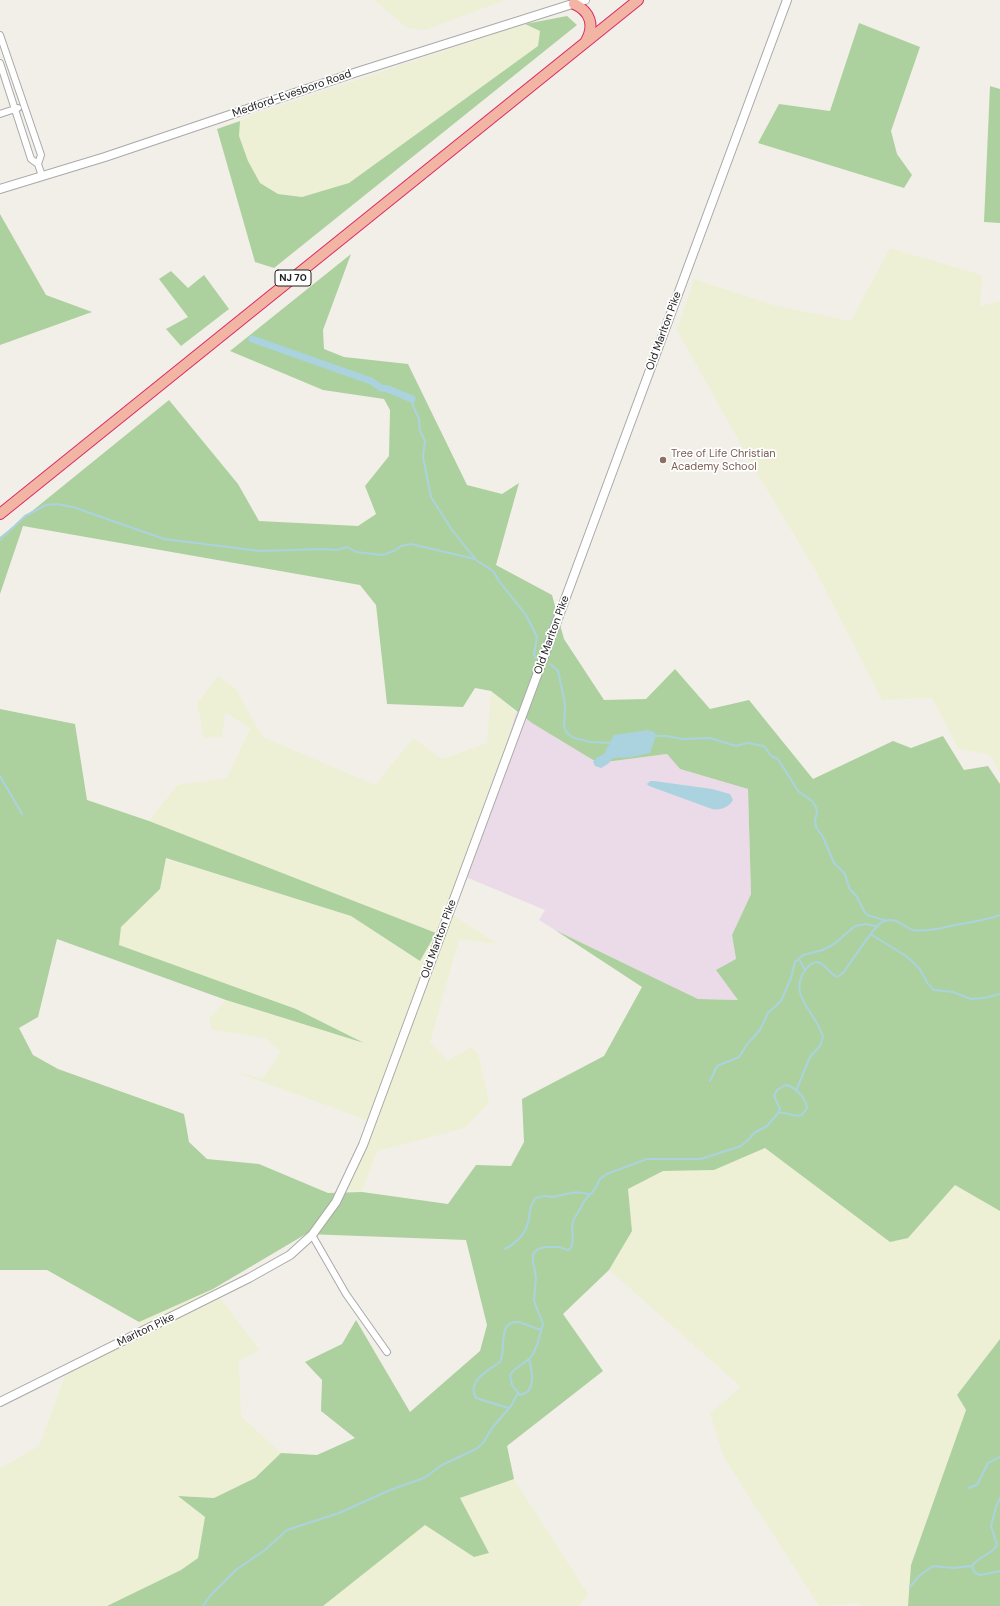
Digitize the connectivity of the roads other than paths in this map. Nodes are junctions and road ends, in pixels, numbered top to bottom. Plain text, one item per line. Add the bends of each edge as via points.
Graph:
1 (585, 0) edge
2 (638, 0) edge
3 (787, 0) edge
4 (574, 4) junction
5 (0, 34) edge
6 (585, 42) junction
7 (0, 63) edge
8 (25, 106) junction
9 (15, 109) junction
10 (0, 114) edge
11 (38, 164) junction
12 (42, 176) junction
13 (0, 189) edge
14 (0, 514) edge
15 (312, 1235) junction
16 (290, 1255) joint
17 (386, 1352) dead end
18 (0, 1402) edge

1 - 4 street, Medford-Evesboro Road
2 - 6 highway, NJ 70
3 - 15 street, Old Marlton Pike via 363,1145 336,1202
4 - 6 highway via 581,7 590,20 591,28
4 - 12 street, Medford-Evesboro Road
5 - 8 street
6 - 14 highway, NJ 70
7 - 9 street
8 - 9 street
8 - 11 street via 41,155
9 - 10 street
9 - 11 street via 31,159
11 - 12 street
12 - 13 street, Medford-Evesboro Road
15 - 16 street, Old Marlton Pike
15 - 17 street via 346,1294
16 - 18 street, Marlton Pike

